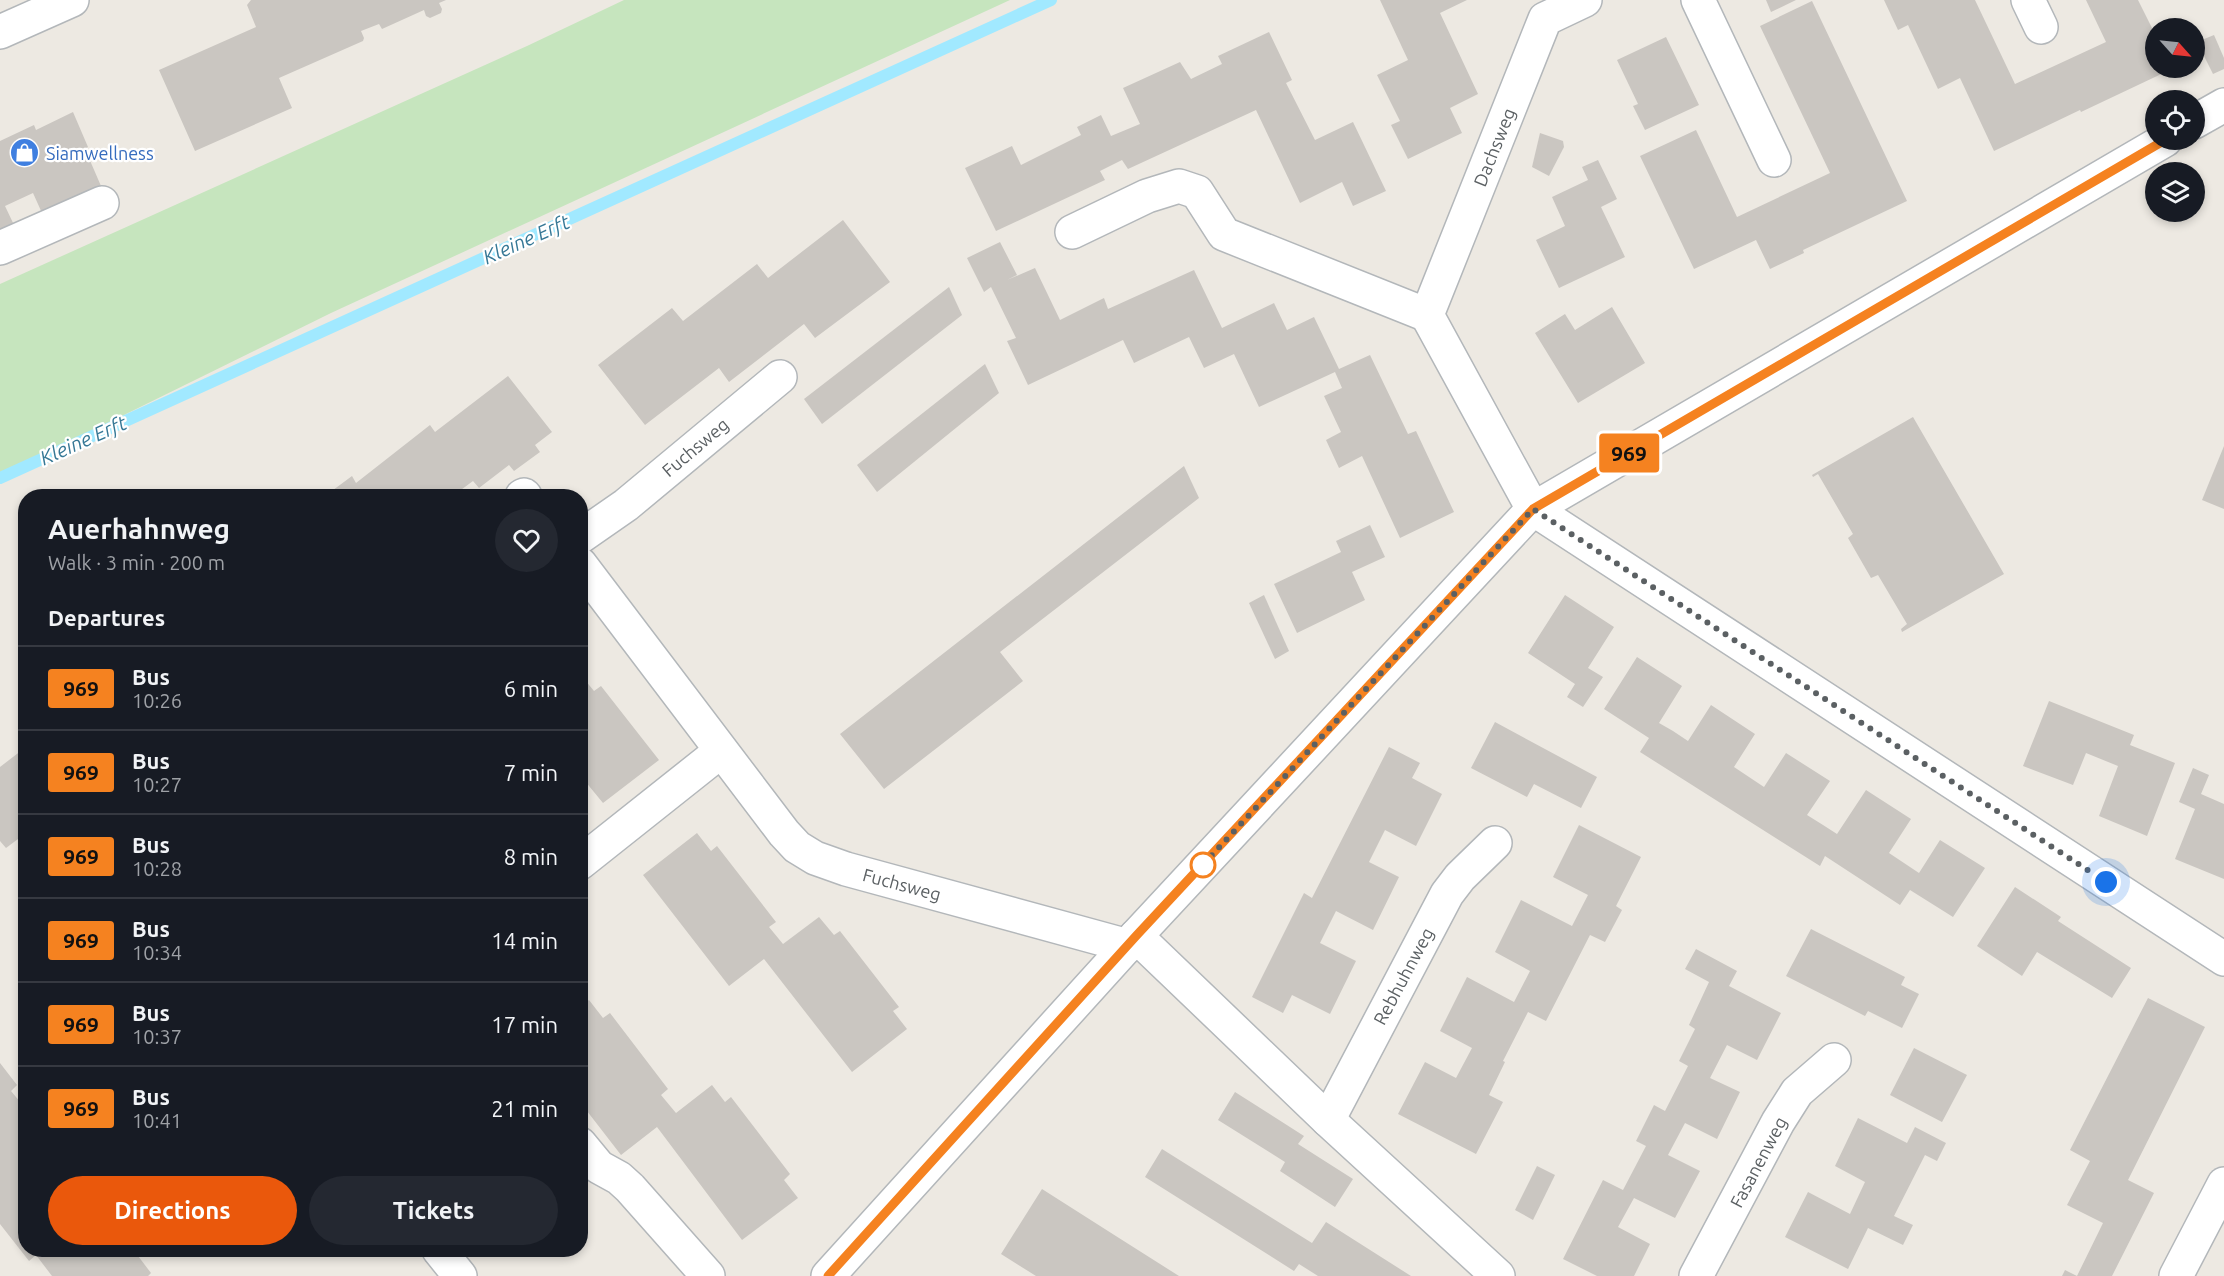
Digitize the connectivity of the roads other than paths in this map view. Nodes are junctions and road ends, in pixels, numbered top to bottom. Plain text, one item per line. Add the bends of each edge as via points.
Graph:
1 (72, 0) edge
2 (1585, 0) edge
3 (1698, 0) edge
4 (0, 32) edge
5 (2224, 105) edge
6 (2205, 116) edge
7 (2148, 150) edge
8 (1774, 160) dead end
9 (102, 203) dead end
10 (1072, 232) dead end
11 (0, 249) edge
12 (1427, 315) junction
13 (780, 377) dead end
14 (1533, 509) junction
15 (588, 531) edge
16 (588, 575) edge
17 (721, 751) junction
18 (1495, 843) dead end
19 (588, 857) edge
20 (1132, 941) junction
21 (2224, 959) edge
22 (1834, 1060) dead end
23 (1328, 1120) junction
24 (588, 1154) edge
25 (2224, 1184) edge
26 (445, 1257) edge
27 (460, 1276) edge
28 (708, 1276) edge
29 (828, 1276) edge
30 (1498, 1276) edge
31 (1696, 1276) edge
32 (2176, 1276) edge

1 - 4 street
2 - 12 street, Dachsweg via 1545,19
3 - 8 street
5 - 6 street
7 - 14 street
9 - 11 street
10 - 12 street via 1147,196 1179,186 1197,192 1224,234
12 - 14 street
13 - 15 street, Fuchsweg via 626,505
14 - 20 street
14 - 21 street
16 - 17 street, Fuchsweg
17 - 19 street
17 - 20 street, Fuchsweg via 784,833 814,858
18 - 23 street, Rebhuhnweg via 1447,894
20 - 23 street
20 - 29 street
22 - 31 street, Fasanenweg via 1797,1092
23 - 30 street
24 - 28 street via 599,1167 630,1188
25 - 32 street
26 - 27 street

